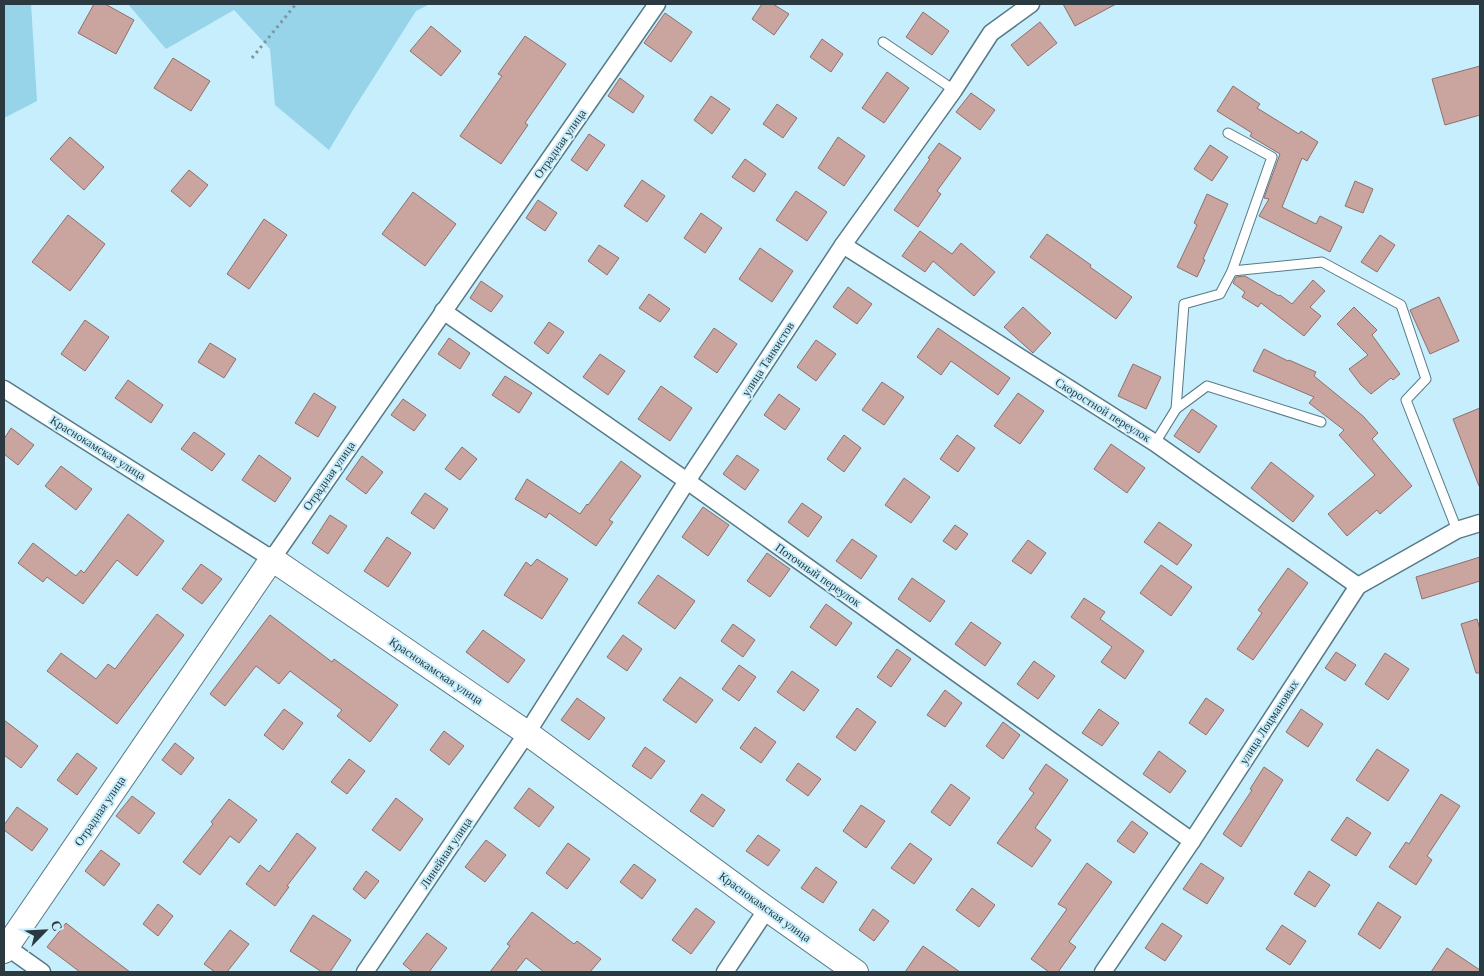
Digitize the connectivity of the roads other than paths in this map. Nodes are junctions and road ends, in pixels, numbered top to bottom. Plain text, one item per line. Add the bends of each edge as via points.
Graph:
1 (657, 4) edge
2 (1029, 4) edge
3 (883, 42) dead end
4 (954, 90) junction
5 (1228, 134) dead end
6 (843, 245) junction
7 (1232, 271) junction
8 (443, 311) junction
9 (4, 389) edge
10 (1176, 409) junction
11 (1321, 422) dead end
12 (1155, 443) junction
13 (687, 482) junction
14 (1480, 523) edge
15 (1457, 530) junction
16 (272, 559) junction
17 (1358, 586) junction
18 (527, 733) junction
19 (1192, 841) junction
20 (767, 909) junction
21 (5, 948) edge
22 (42, 972) edge
23 (365, 972) edge
24 (725, 972) edge
25 (856, 972) edge
26 (1103, 972) edge

1 - 8 street, Отрадная улица
2 - 4 street, улица Танкистов via 991,34
3 - 4 lane
4 - 6 street, улица Танкистов
5 - 7 lane via 1272,157
6 - 12 street, Скоростной переулок
6 - 13 street, улица Танкистов
7 - 10 lane via 1220,294 1184,304
7 - 15 lane via 1322,262 1401,305 1426,379 1406,400
8 - 13 street, Поточный переулок
8 - 16 street, Отрадная улица
9 - 16 street, Краснокамская улица
10 - 11 lane via 1207,386
10 - 12 lane
12 - 17 street, Скоростной переулок
13 - 18 street, улица Танкистов
13 - 19 street, Поточный переулок
14 - 15 street, улица Лоцмановых
15 - 17 street, улица Лоцмановых
16 - 18 street, Краснокамская улица
16 - 21 street, Отрадная улица
17 - 19 street, улица Лоцмановых
18 - 20 street, Краснокамская улица
18 - 23 street, Линейная улица
19 - 26 street, улица Лоцмановых
20 - 24 street
20 - 25 street, Краснокамская улица
21 - 22 street

